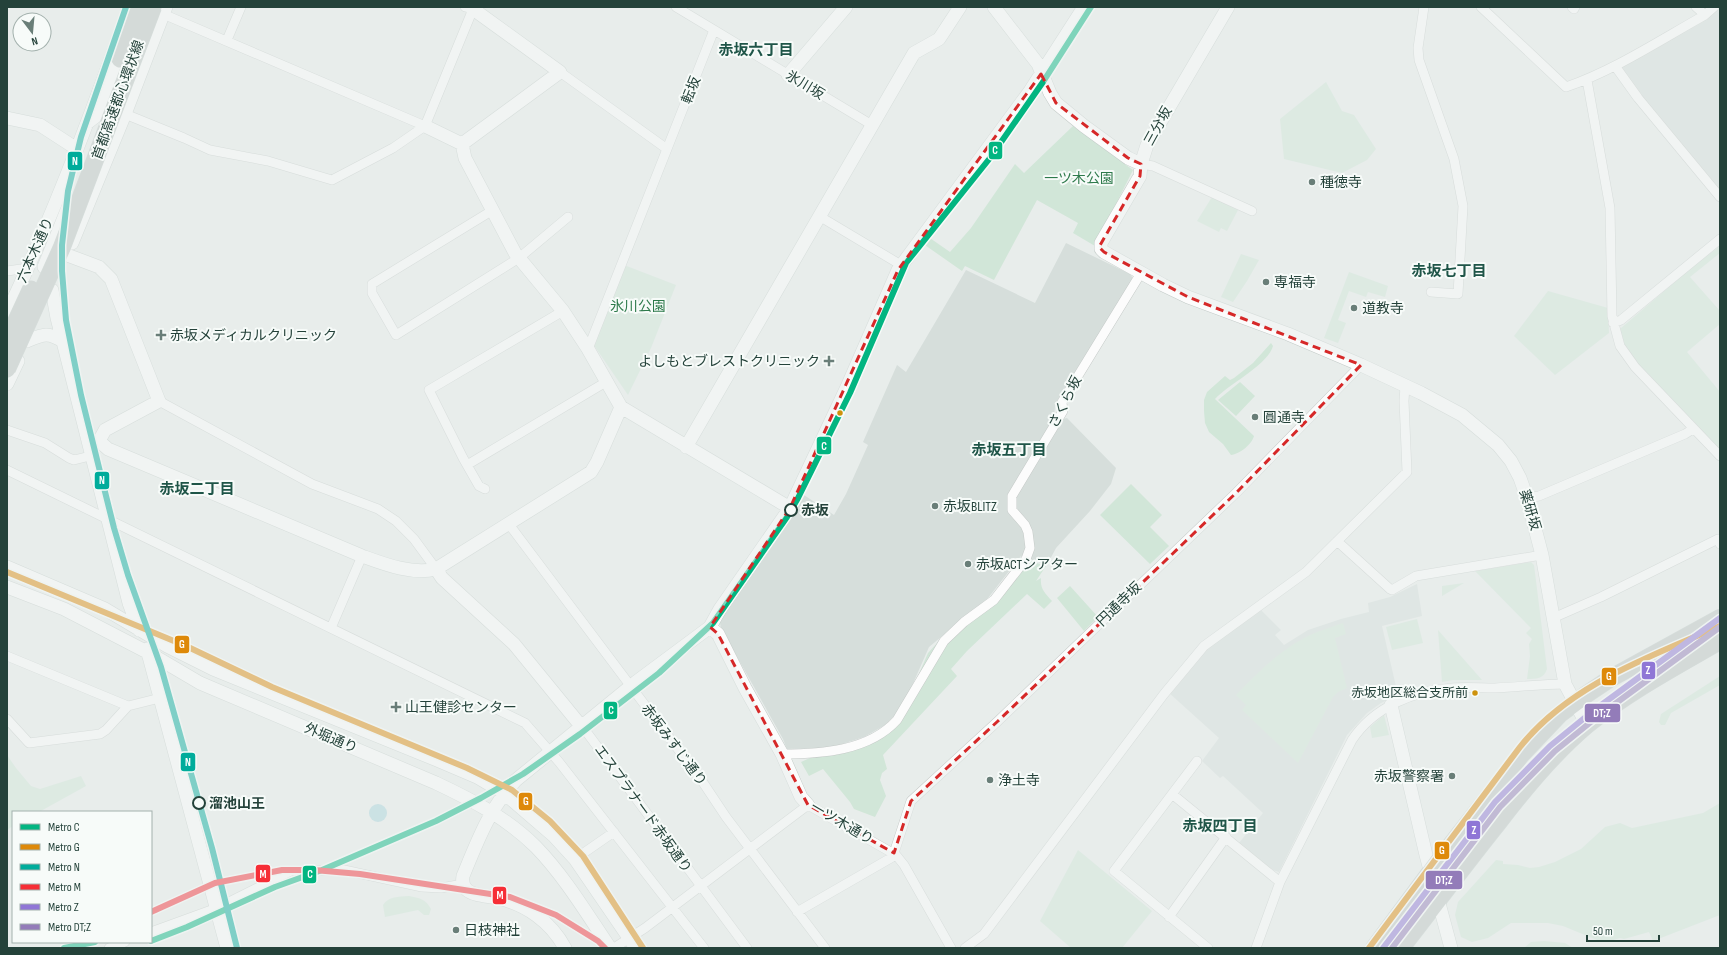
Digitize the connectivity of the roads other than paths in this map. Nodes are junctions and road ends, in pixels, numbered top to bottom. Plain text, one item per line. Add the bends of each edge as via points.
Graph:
1 (129, 7) edge
2 (241, 7) edge
3 (676, 7) edge
4 (846, 7) edge
5 (960, 7) edge
6 (994, 7) edge
7 (1084, 7) edge
8 (1228, 7) edge
9 (1424, 7) edge
10 (1481, 7) edge
11 (1572, 7) edge
12 (1575, 7) edge
13 (1696, 7) edge
14 (1714, 7) edge
15 (471, 8) edge
16 (153, 9) edge
17 (1705, 15) junction
18 (140, 26) junction
19 (122, 27) junction
20 (714, 30) junction
21 (227, 40) junction
22 (1615, 66) junction
23 (560, 72) junction
24 (1042, 74) junction
25 (788, 75) junction
26 (1587, 80) junction
27 (126, 114) junction
28 (7, 118) edge
29 (86, 124) junction
30 (872, 125) junction
31 (425, 126) junction
32 (462, 144) junction
33 (77, 149) junction
34 (667, 150) junction
35 (1141, 164) junction
36 (1720, 197) edge
37 (493, 210) junction
38 (1252, 211) dead end
39 (819, 216) junction
40 (568, 217) dead end
41 (1720, 240) edge
42 (39, 243) junction
43 (1101, 249) joint
44 (67, 255) junction
45 (519, 258) junction
46 (45, 264) junction
47 (902, 265) junction
48 (28, 268) junction
49 (7, 271) edge
50 (1141, 273) junction
51 (52, 290) junction
52 (1431, 292) dead end
53 (563, 311) junction
54 (7, 313) edge
55 (1613, 323) junction
56 (7, 341) edge
57 (27, 341) junction
58 (64, 342) junction
59 (7, 348) edge
60 (588, 349) junction
61 (1361, 365) junction
62 (7, 369) edge
63 (606, 382) junction
64 (7, 384) edge
65 (1405, 386) junction
66 (159, 401) junction
67 (621, 407) junction
68 (1693, 429) junction
69 (7, 430) edge
70 (94, 442) junction
71 (686, 447) junction
72 (1720, 456) edge
73 (86, 457) dead end
74 (467, 465) junction
75 (7, 470) edge
76 (485, 489) dead end
77 (1527, 498) junction
78 (790, 508) junction
79 (110, 521) junction
80 (508, 523) junction
81 (1337, 541) junction
82 (1720, 544) edge
83 (1542, 555) junction
84 (362, 556) junction
85 (7, 567) edge
86 (436, 569) junction
87 (7, 587) edge
88 (1553, 618) junction
89 (1720, 618) edge
90 (138, 627) junction
91 (710, 627) junction
92 (331, 628) junction
93 (1720, 641) edge
94 (149, 653) junction
95 (7, 656) edge
96 (630, 686) junction
97 (1570, 692) junction
98 (160, 698) junction
99 (1391, 705) junction
100 (128, 706) junction
101 (7, 719) edge
102 (1587, 725) junction
103 (581, 726) junction
104 (550, 751) junction
105 (782, 754) junction
106 (1197, 760) dead end
107 (504, 793) junction
108 (1172, 794) junction
109 (808, 805) junction
110 (492, 811) junction
111 (614, 832) junction
112 (1226, 837) junction
113 (750, 849) junction
114 (895, 854) junction
115 (575, 859) junction
116 (1430, 872) junction
117 (1280, 882) junction
118 (463, 884) junction
119 (701, 886) junction
120 (1438, 901) junction
121 (217, 908) junction
122 (671, 908) junction
123 (797, 912) junction
124 (1169, 917) junction
125 (152, 932) edge
126 (122, 943) edge
127 (632, 943) edge
128 (109, 948) edge
129 (227, 948) edge
130 (565, 948) edge
131 (610, 948) edge
132 (614, 948) edge
133 (704, 948) edge
134 (747, 948) edge
135 (825, 948) edge
136 (951, 948) edge
137 (965, 948) edge
138 (1208, 948) edge
139 (1256, 948) edge
140 (1374, 948) edge
141 (1402, 948) edge
142 (1450, 948) edge

1 - 19 street, 六本木通り
2 - 21 street
3 - 20 street, 氷川坂
4 - 25 street
5 - 30 street via 939,39 914,53
6 - 24 street via 1038,64
7 - 24 street
8 - 35 street, 三分坂 via 1147,145
9 - 52 street via 1418,48 1419,60 1454,159 1463,206 1458,294
10 - 26 street via 1566,87
11 - 12 street
13 - 17 street
14 - 17 street
15 - 23 street
15 - 31 street
16 - 18 street
16 - 19 street via 137,24
16 - 21 street
16 - 27 street
16 - 56 highway, 首都高速都心環状線, bridge
16 - 62 highway, 首都高速都心環状線, bridge via 62,247
17 - 22 street
18 - 29 street via 132,37 104,108
18 - 46 street
19 - 29 street, 六本木通り
20 - 25 street, 氷川坂
20 - 34 street, 転坂
21 - 31 street
22 - 26 street
22 - 36 street via 1638,98
23 - 32 street
23 - 34 street
24 - 35 street via 1056,103 1128,158
24 - 47 street
25 - 30 street, 氷川坂
26 - 55 street via 1610,208
27 - 31 street via 210,150 268,161 332,180 392,148
27 - 44 street
28 - 33 street via 40,125
29 - 33 street, 六本木通り
30 - 39 street
31 - 32 street
32 - 37 street via 466,158
33 - 42 street, 六本木通り
34 - 60 street, 転坂
35 - 38 street via 1153,166
35 - 43 street, 三分坂 via 1140,176 1101,243
37 - 45 street
37 - 45 street via 372,284 372,293 396,335
39 - 47 street
39 - 71 street
40 - 45 street
41 - 55 street via 1621,320
42 - 46 street
42 - 48 street, 六本木通り
43 - 50 street, 薬研坂
44 - 51 street
44 - 66 street via 99,267 111,279
45 - 53 street
46 - 51 street
46 - 59 street
47 - 78 street
48 - 49 street
48 - 54 street, 六本木通り
50 - 61 street, 薬研坂 via 1188,297 1288,334
50 - 105 street, さくら坂 via 1062,402 1063,411 1012,496 1012,510 1028,532 1030,548 1026,559 994,600 964,622 944,641 890,728 870,740 831,752
51 - 57 street
51 - 58 street
53 - 60 street
53 - 74 street via 429,390
55 - 68 street via 1620,346 1635,367
57 - 58 street via 45,334 53,335
57 - 64 street
58 - 70 street
60 - 63 street
61 - 65 street, 薬研坂
61 - 114 street, 円通寺坂 via 1231,497 911,801
63 - 67 street
63 - 74 street
65 - 77 street, 薬研坂 via 1462,415 1498,444 1511,461
65 - 81 street via 1407,472
66 - 70 street via 105,430
66 - 86 street via 312,484 378,509 396,521 414,539
67 - 71 street
67 - 80 street via 592,470
68 - 72 street
68 - 77 street via 1539,496
69 - 73 street via 45,443 74,460
70 - 79 street
70 - 84 street
71 - 78 street
74 - 76 street via 479,486
75 - 79 street
77 - 83 street, 薬研坂
78 - 91 street
79 - 90 street
79 - 92 street
80 - 86 street
80 - 96 street, 赤坂みすじ通り
81 - 83 street via 1390,590 1416,576
81 - 137 street via 1306,572 1204,646 1164,694 984,934
82 - 88 street via 1718,539
83 - 88 street, 薬研坂
84 - 86 street via 420,572
84 - 92 street
85 - 90 street, 外堀通り via 78,596
86 - 103 street, エスプラナード赤坂通り via 442,578 514,644
87 - 94 street, 外堀通り via 64,609
88 - 97 street, 薬研坂
89 - 97 highway via 1611,678
90 - 94 street
90 - 107 street, 外堀通り via 167,646 213,669 477,777
91 - 96 street
91 - 105 street, 一ツ木通り via 718,634
92 - 104 street via 525,723
93 - 102 highway via 1635,691
94 - 98 street
94 - 110 street, 外堀通り via 200,683 436,783
95 - 100 street
96 - 103 street
96 - 113 street, 赤坂みすじ通り
97 - 99 street via 1451,688 1420,693
97 - 102 street, 薬研坂
97 - 116 highway via 1560,714 1521,755
98 - 100 street
98 - 121 street
99 - 116 street
99 - 117 street via 1366,722 1352,740
100 - 101 street via 100,734 29,744
102 - 120 highway via 1552,757 1534,778
103 - 104 street
103 - 119 street, エスプラナード赤坂通り
104 - 107 street
104 - 111 street
105 - 109 street, 一ツ木通り via 801,797
106 - 108 street
107 - 110 street
107 - 115 street, 外堀通り via 554,836
108 - 112 street
108 - 124 street via 1114,872
109 - 113 street
109 - 114 street, 一ツ木通り
110 - 118 street via 463,876
110 - 131 street, 外堀通り via 535,846 554,867
111 - 115 street
111 - 122 street
112 - 117 street
112 - 124 street
113 - 119 street
113 - 123 street, 赤坂みすじ通り
114 - 123 street
114 - 136 street, 一ツ木通り via 904,865
115 - 127 street, 外堀通り
116 - 120 street
116 - 140 highway
117 - 139 street
118 - 121 street via 441,888 422,887 344,870 291,871
118 - 130 street via 467,890 508,900 528,909 552,928
119 - 122 street
119 - 134 street, エスプラナード赤坂通り
120 - 141 highway
120 - 142 street
121 - 125 street
121 - 129 street
122 - 127 street via 645,928
122 - 133 street
123 - 135 street, 赤坂みすじ通り
124 - 138 street
126 - 128 street
127 - 132 street

